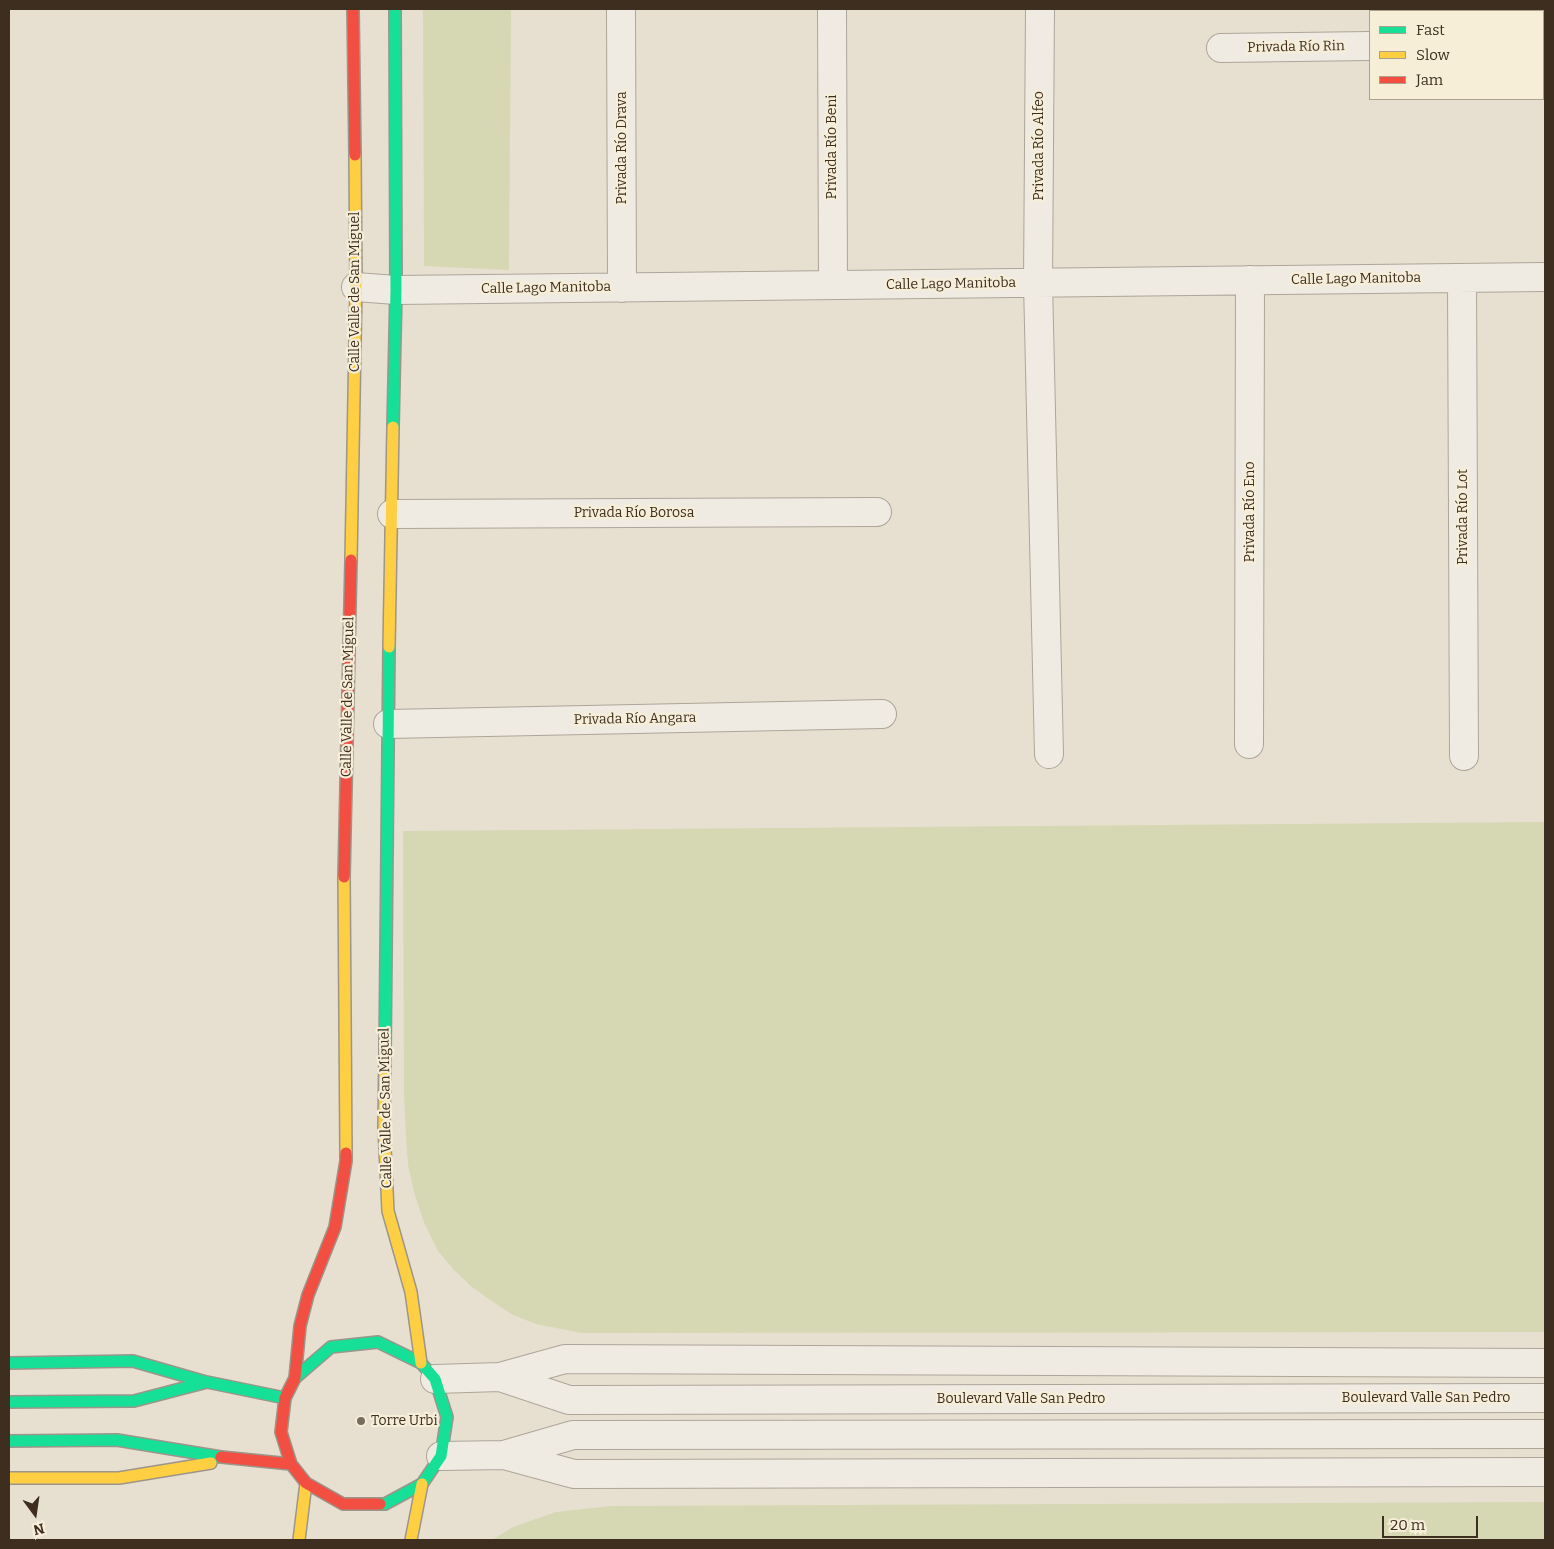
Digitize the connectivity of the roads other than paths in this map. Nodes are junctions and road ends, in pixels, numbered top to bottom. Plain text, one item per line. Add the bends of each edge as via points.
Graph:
1 (353, 9) edge
2 (395, 9) edge
3 (621, 9) edge
4 (832, 9) edge
5 (1040, 9) edge
6 (1369, 46) edge
7 (1221, 48) dead end
8 (1545, 277) edge
9 (1462, 278) junction
10 (1250, 280) junction
11 (1038, 283) junction
12 (833, 285) junction
13 (356, 287) junction
14 (622, 288) junction
15 (396, 290) junction
16 (877, 512) dead end
17 (392, 514) junction
18 (882, 714) dead end
19 (388, 724) junction
20 (1249, 744) dead end
21 (1049, 754) dead end
22 (1464, 756) dead end
23 (9, 1363) edge
24 (1545, 1363) edge
25 (428, 1371) junction
26 (500, 1377) junction
27 (295, 1378) junction
28 (207, 1382) junction
29 (285, 1398) junction
30 (1545, 1398) edge
31 (9, 1402) edge
32 (1545, 1434) edge
33 (9, 1441) edge
34 (504, 1455) junction
35 (441, 1456) junction
36 (233, 1459) junction
37 (291, 1464) junction
38 (1545, 1472) edge
39 (9, 1478) edge
40 (306, 1483) junction
41 (422, 1484) junction
42 (299, 1540) edge
43 (411, 1540) edge

1 - 13 street, Calle Valle de San Miguel
2 - 15 street, Calle Valle de San Miguel
3 - 14 street, Privada Río Drava
4 - 12 street, Privada Río Beni
5 - 11 street, Privada Río Alfeo
6 - 7 street, Privada Río Rin
8 - 9 street, Calle Lago Manitoba
9 - 10 street, Calle Lago Manitoba
9 - 22 street, Privada Río Lot
10 - 11 street, Calle Lago Manitoba
10 - 20 street, Privada Río Eno
11 - 12 street, Calle Lago Manitoba
11 - 21 street, Privada Río Alfeo
12 - 14 street, Calle Lago Manitoba
13 - 15 street, Calle Lago Manitoba
13 - 27 street, Calle Valle de San Miguel via 344,895 346,1161 336,1227 308,1295 300,1326
14 - 15 street, Calle Lago Manitoba
15 - 17 street, Calle Valle de San Miguel
16 - 17 street, Privada Río Borosa
17 - 19 street, Calle Valle de San Miguel
18 - 19 street, Privada Río Angara
19 - 25 street, Calle Valle de San Miguel via 384,1118 388,1211 411,1292
23 - 28 street via 133,1362
24 - 26 street, Boulevard Valle San Pedro via 565,1359
25 - 26 street, Boulevard Valle San Pedro
25 - 27 street via 378,1342 331,1347
25 - 35 street via 447,1417
26 - 30 street, Boulevard Valle San Pedro via 569,1400
27 - 29 street
28 - 29 street
28 - 31 street via 134,1401
29 - 37 street via 281,1432
32 - 34 street via 573,1436
33 - 36 street via 117,1440
34 - 35 street
34 - 38 street via 574,1474
35 - 41 street
36 - 37 street
36 - 39 street via 118,1478
37 - 40 street
40 - 41 street via 343,1504 385,1504
40 - 42 street
41 - 43 street

